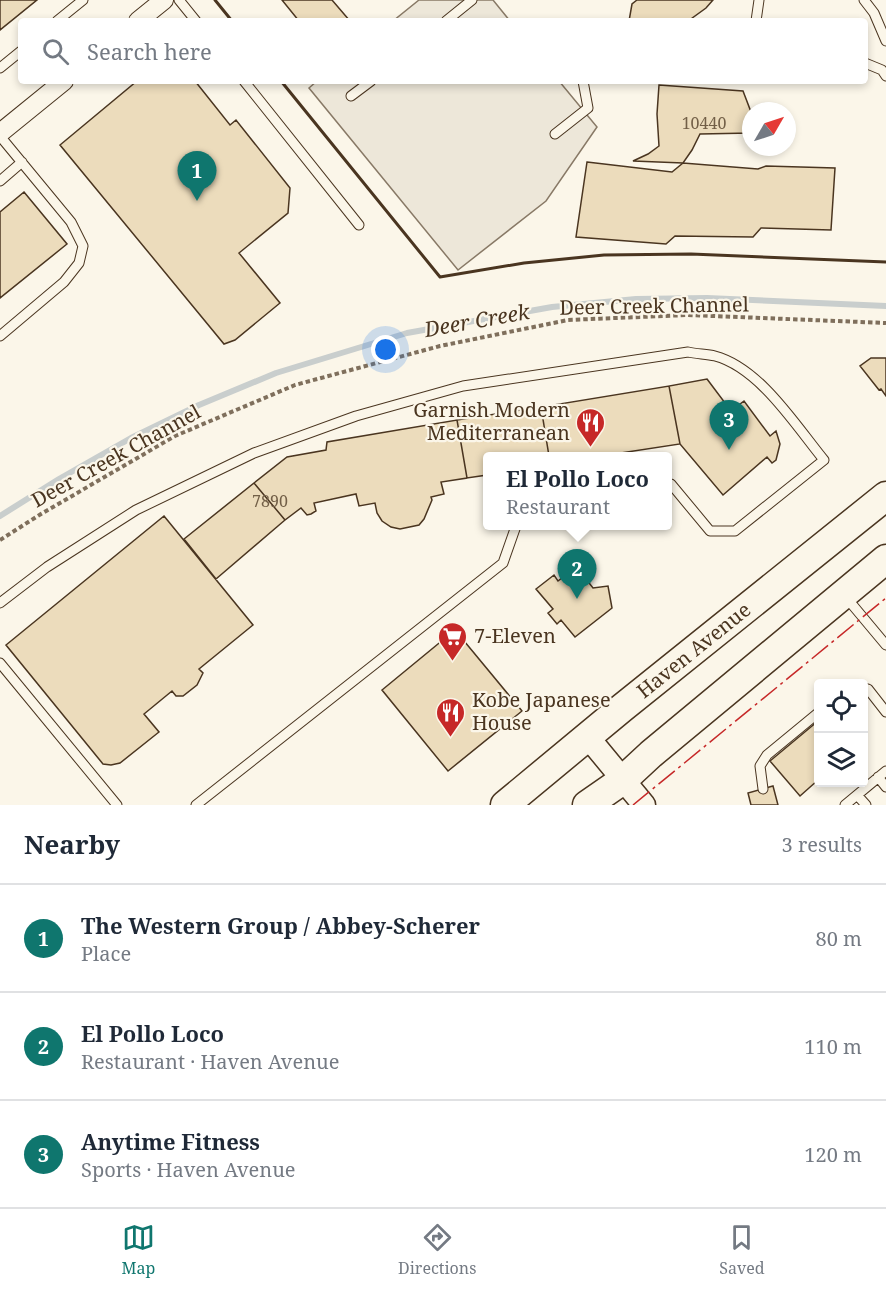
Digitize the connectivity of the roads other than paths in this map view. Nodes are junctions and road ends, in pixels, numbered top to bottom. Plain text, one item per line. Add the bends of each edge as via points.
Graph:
1 (83, 0) edge
2 (164, 0) edge
3 (179, 0) edge
4 (472, 0) edge
5 (759, 0) edge
6 (864, 0) edge
7 (61, 18) edge
8 (142, 18) edge
9 (194, 18) edge
10 (450, 18) edge
11 (756, 18) edge
12 (886, 41) edge
13 (18, 53) edge
14 (868, 64) edge
15 (0, 68) edge
16 (885, 70) edge
17 (60, 84) edge
18 (246, 84) edge
19 (367, 84) edge
20 (584, 84) edge
21 (351, 96) dead end
22 (0, 134) edge
23 (555, 134) dead end
24 (22, 162) junction
25 (0, 181) edge
26 (359, 225) dead end
27 (0, 336) edge
28 (672, 485) edge
29 (886, 496) edge
30 (514, 530) edge
31 (886, 559) edge
32 (844, 594) junction
33 (0, 603) edge
34 (886, 645) edge
35 (0, 663) edge
36 (868, 690) edge
37 (886, 712) edge
38 (814, 717) edge
39 (587, 736) junction
40 (882, 774) edge
41 (623, 780) junction
42 (886, 787) edge
43 (763, 789) dead end
44 (857, 795) junction
45 (117, 805) edge
46 (196, 805) edge
47 (504, 805) edge
48 (587, 805) edge
49 (644, 805) edge
50 (845, 805) edge
51 (866, 805) edge

1 - 7 lane
2 - 8 street
3 - 9 lane
4 - 10 lane
5 - 11 lane
6 - 12 lane
13 - 15 lane
14 - 16 lane
17 - 22 street
18 - 26 lane
19 - 21 lane
20 - 23 lane via 588,108
22 - 24 lane
24 - 25 lane
24 - 27 lane via 71,222 83,246 79,263 64,282
28 - 33 lane via 710,531 735,531 824,460 768,390 746,370 716,356 688,352 463,386 356,416 254,453 136,510 47,567
29 - 39 main road, Haven Avenue
30 - 46 lane via 503,562
31 - 32 main road
32 - 34 lane
32 - 41 main road
35 - 45 lane
36 - 37 lane
38 - 43 lane via 767,755 760,766
39 - 41 street
39 - 47 main road, Haven Avenue
40 - 42 lane
40 - 44 lane
41 - 48 main road
41 - 49 street
44 - 50 lane
44 - 51 lane

